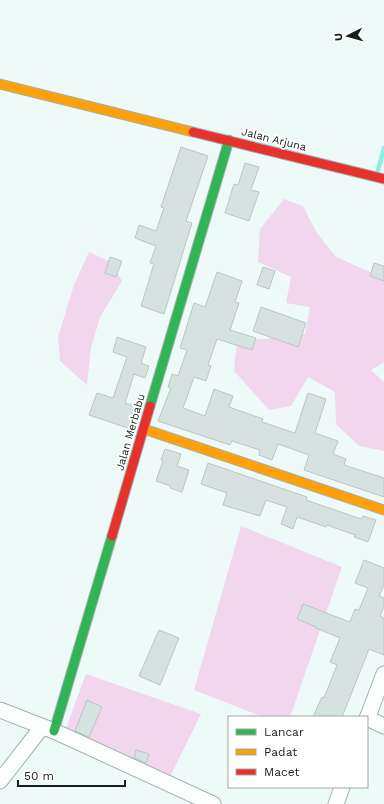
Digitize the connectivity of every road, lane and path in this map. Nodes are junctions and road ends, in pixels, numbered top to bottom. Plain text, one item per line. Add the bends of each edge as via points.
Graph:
1 (0, 84) edge
2 (229, 140) junction
3 (384, 180) edge
4 (144, 429) junction
5 (384, 510) edge
6 (384, 674) edge
7 (0, 710) edge
8 (368, 716) edge
9 (368, 719) edge
10 (384, 726) edge
11 (48, 729) junction
12 (0, 780) edge
13 (342, 788) edge
14 (213, 804) edge
15 (336, 804) edge

1 - 2 street, Jalan Arjuna
2 - 3 street, Jalan Arjuna
2 - 4 street, Jalan Merbabu
4 - 5 street
4 - 11 street, Jalan Merbabu
6 - 8 street
7 - 11 street
9 - 10 street
11 - 12 street
11 - 14 street
13 - 15 street

